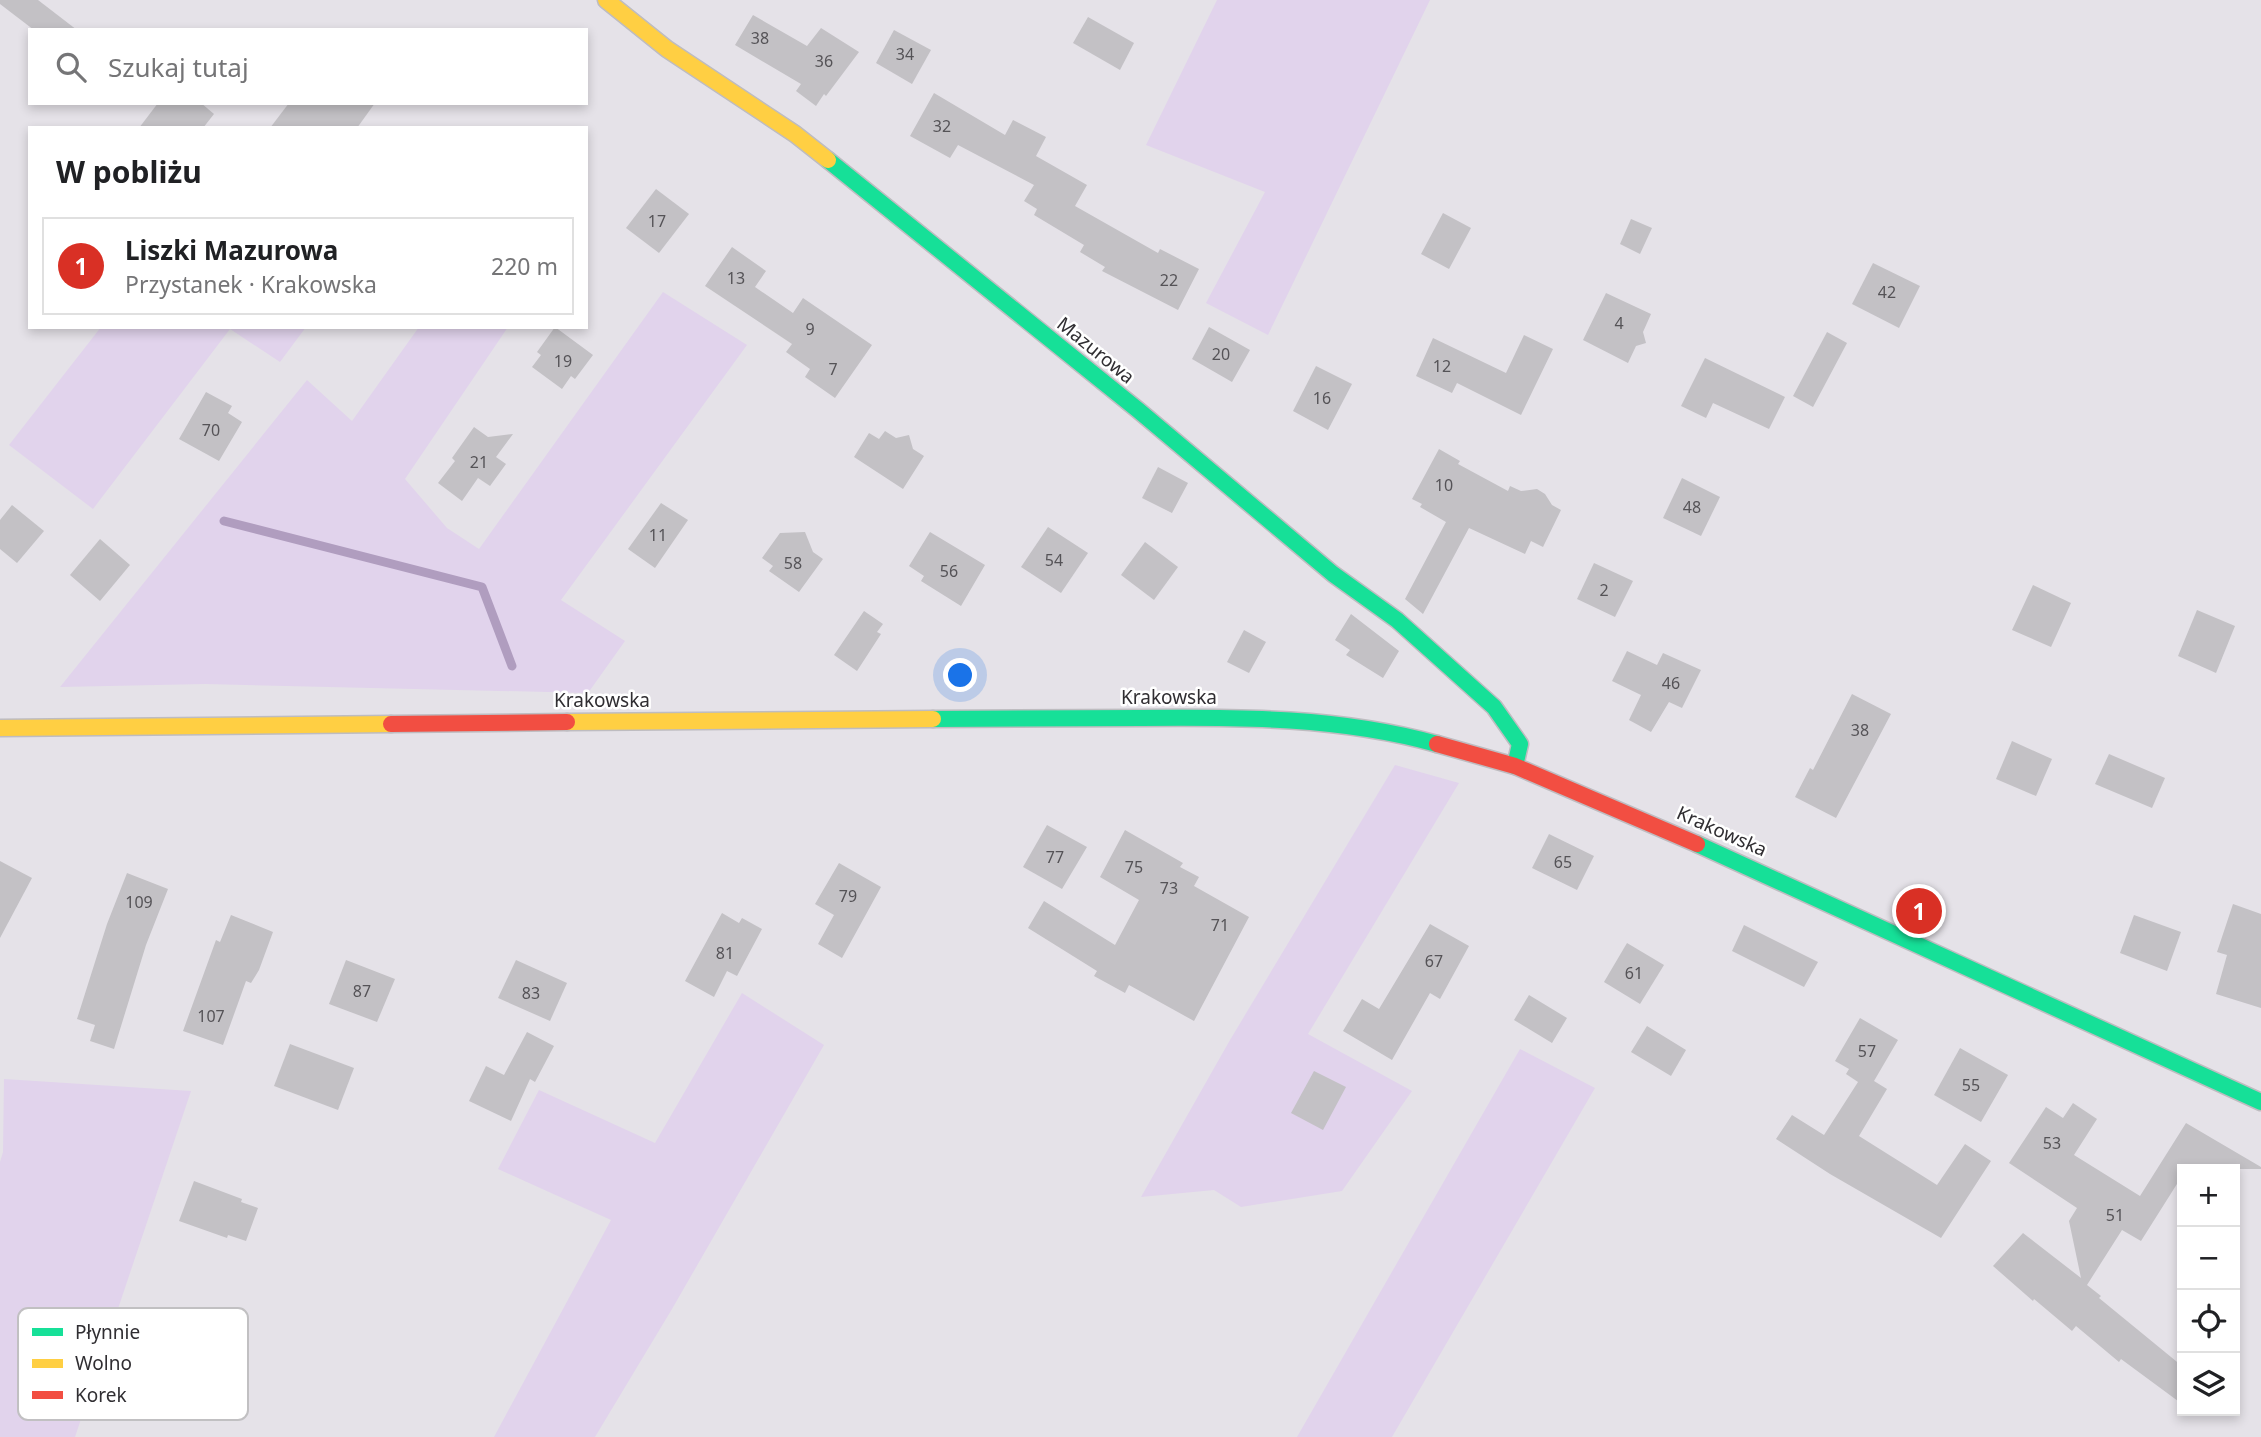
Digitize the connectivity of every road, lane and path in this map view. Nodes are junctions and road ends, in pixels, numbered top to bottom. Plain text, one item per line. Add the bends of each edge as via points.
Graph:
1 (606, 0) edge
2 (0, 728) edge
3 (1516, 766) junction
4 (2261, 1102) edge

1 - 3 main road, Mazurowa via 667,49 795,134 1333,573 1397,620 1494,707 1520,744
2 - 3 main road, Krakowska via 1232,717 1397,733
3 - 4 main road, Krakowska via 1670,831

